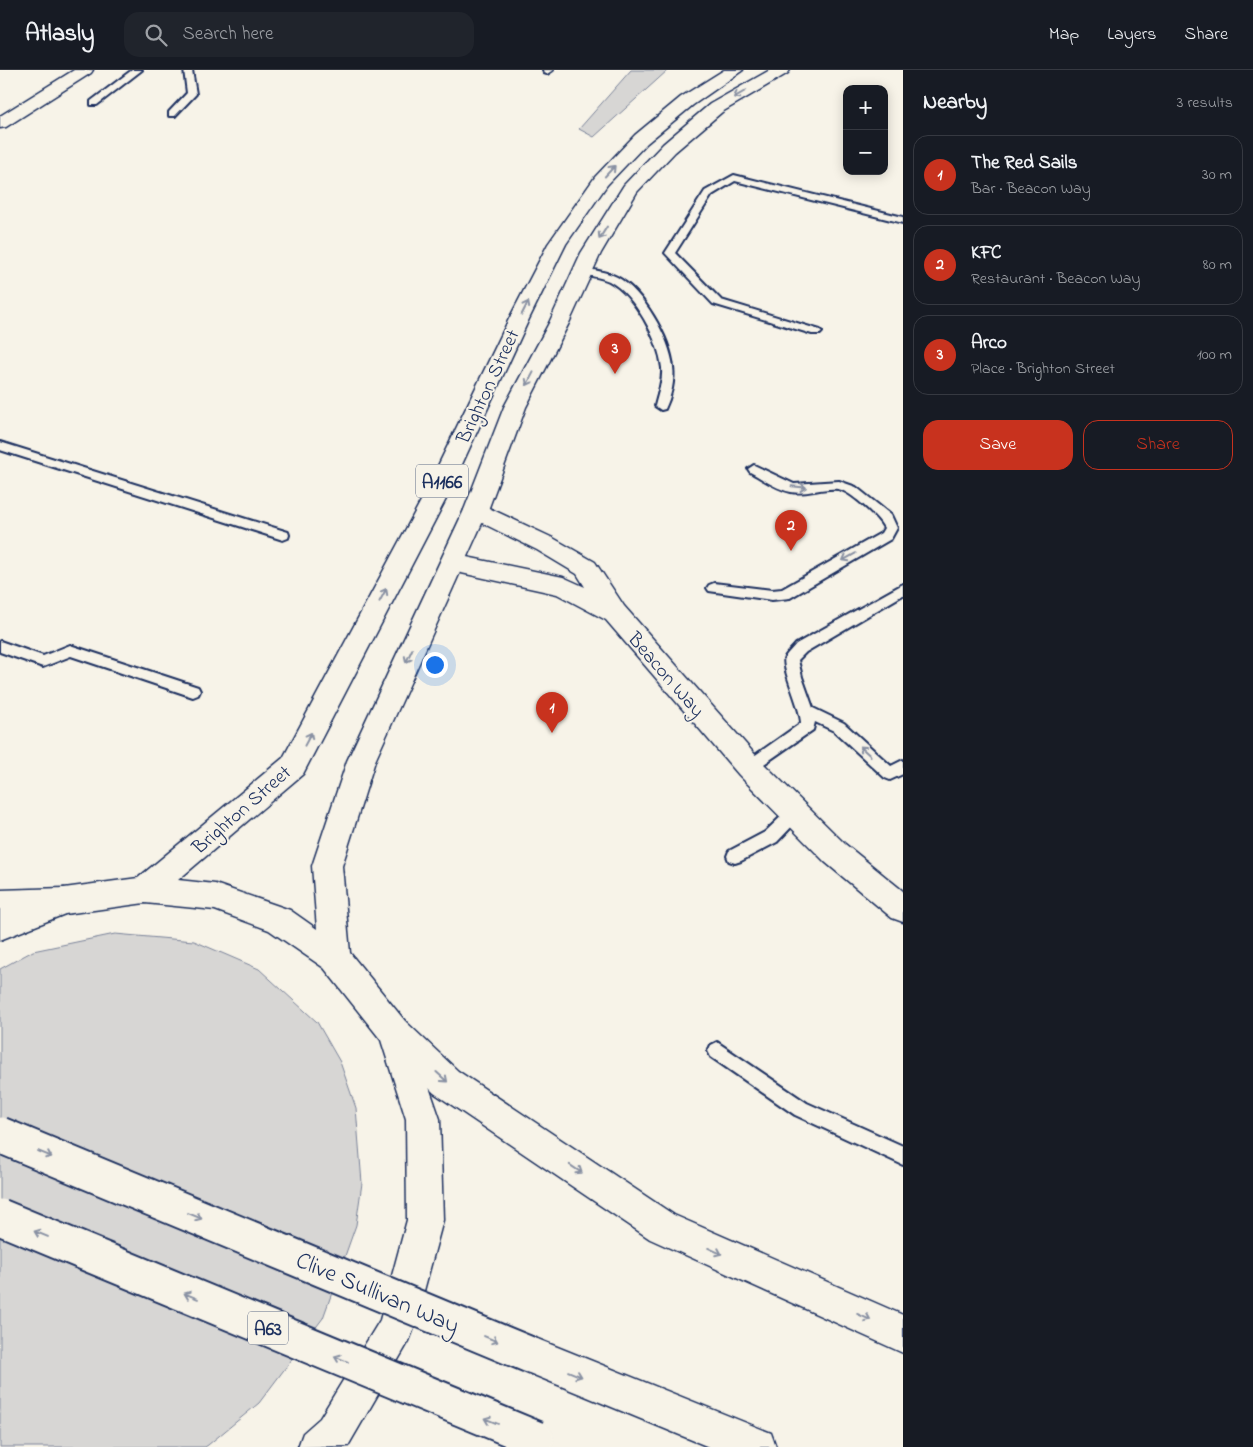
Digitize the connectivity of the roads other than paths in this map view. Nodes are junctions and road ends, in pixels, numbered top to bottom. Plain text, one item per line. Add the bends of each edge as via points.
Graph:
1 (85, 70) edge
2 (138, 70) edge
3 (188, 70) edge
4 (736, 70) edge
5 (782, 70) edge
6 (94, 103) dead end
7 (172, 114) dead end
8 (0, 123) edge
9 (903, 220) edge
10 (583, 271) junction
11 (816, 332) dead end
12 (660, 406) dead end
13 (0, 446) edge
14 (754, 469) dead end
15 (476, 510) junction
16 (283, 535) dead end
17 (452, 563) junction
18 (714, 588) dead end
19 (903, 589) edge
20 (615, 613) junction
21 (0, 646) edge
22 (193, 691) dead end
23 (809, 712) junction
24 (749, 766) junction
25 (903, 766) edge
26 (795, 813) junction
27 (735, 856) dead end
28 (145, 890) junction
29 (64, 901) junction
30 (0, 903) edge
31 (903, 909) edge
32 (0, 926) edge
33 (335, 958) junction
34 (394, 1032) junction
35 (717, 1051) dead end
36 (0, 1135) edge
37 (903, 1156) edge
38 (0, 1217) edge
39 (903, 1334) edge
40 (545, 1443) edge
41 (317, 1447) edge
42 (757, 1447) edge

1 - 8 main road
2 - 6 lane
3 - 7 lane via 192,94
28 -> 4 main road, Brighton Street / A1166 via 293,766 434,498 557,244 601,181 641,139 687,101
5 -> 10 main road, Brighton Street / A1166 via 716,108 669,148 630,189
9 - 11 lane via 734,178 708,192 670,253 717,302
10 - 12 lane via 612,279 628,292 650,322 665,353 668,379
10 -> 15 main road, Brighton Street / A1166 via 515,407
13 - 16 lane
14 -> 18 lane via 793,488 839,485 852,490 886,518 891,528 886,536 785,594 772,596
15 - 17 main road, Brighton Street / A1166
15 - 20 main road, Beacon Way via 586,568
17 - 20 main road, Beacon Way via 563,586
17 -> 33 main road, Brighton Street / A1166 via 361,761 327,866
19 - 23 lane via 801,648 791,659 792,674
20 - 24 main road, Beacon Way
21 - 22 lane via 43,662 70,650
23 - 24 lane via 808,726
25 -> 23 lane via 890,774 839,727
24 - 26 main road, Beacon Way
26 - 27 lane via 771,836
26 - 31 main road, Beacon Way via 835,853
28 - 29 main road
28 - 33 main road via 215,897 279,920
29 - 30 main road
29 - 32 main road
33 - 34 main road
34 -> 39 main road via 446,1082 662,1227
34 - 41 main road via 423,1119 425,1220 396,1328 334,1432
35 - 37 lane via 801,1109
36 -> 42 main road, Clive Sullivan Way, bridge
40 -> 38 main road, A63, bridge

